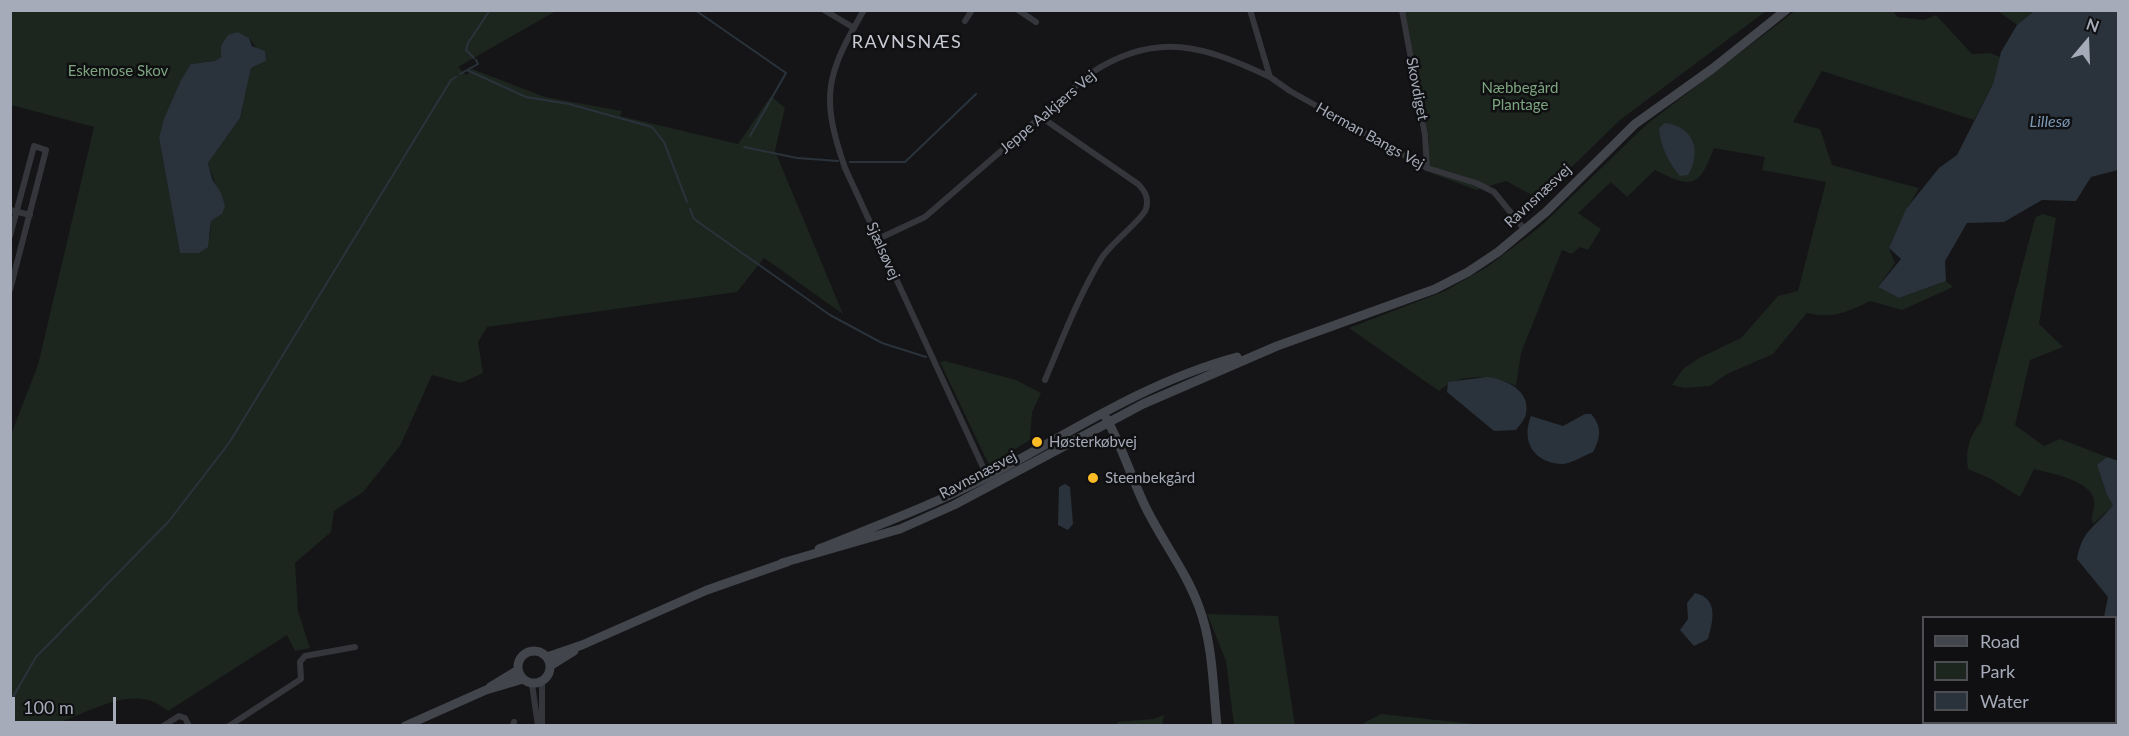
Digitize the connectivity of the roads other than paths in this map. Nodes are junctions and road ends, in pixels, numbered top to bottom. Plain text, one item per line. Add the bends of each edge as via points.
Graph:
1 (824, 10) edge
2 (864, 10) edge
3 (972, 10) edge
4 (1018, 10) edge
5 (1250, 10) edge
6 (1401, 10) edge
7 (1786, 10) edge
8 (965, 21) dead end
9 (1036, 22) dead end
10 (854, 28) junction
11 (1270, 77) junction
12 (1041, 117) junction
13 (1427, 168) junction
14 (14, 211) edge
15 (30, 215) junction
16 (1525, 230) junction
17 (10, 236) edge
18 (878, 239) junction
19 (10, 290) edge
20 (1045, 380) dead end
21 (1106, 417) junction
22 (987, 477) junction
23 (991, 486) junction
24 (782, 563) junction
25 (355, 647) dead end
26 (548, 661) junction
27 (520, 674) junction
28 (537, 683) junction
29 (163, 726) edge
30 (189, 726) edge
31 (229, 726) edge
32 (405, 726) edge
33 (540, 726) edge
34 (1217, 726) edge

1 - 10 street
2 - 10 street, Sjælsøvej
3 - 8 street
4 - 9 street
5 - 11 street
6 - 13 street, Skovdiget via 1425,135
7 - 16 main road, Ravnsnæsvej via 1635,124
10 - 18 street, Sjælsøvej via 835,64 828,110 845,168
11 - 12 street, Jeppe Aakjærs Vej via 1212,52 1152,46 1111,60
11 - 13 street, Herman Bangs Vej
12 - 18 street, Jeppe Aakjærs Vej via 926,217
12 - 20 street via 1138,184 1147,200 1143,216 1119,236 1101,259
13 - 16 street, Herman Bangs Vej via 1494,192
14 - 15 street
14 - 15 street via 34,146 46,150
14 - 17 street
15 - 19 street
16 - 21 main road, Ravnsnæsvej via 1498,252 1435,289 1181,375
18 - 22 street, Sjælsøvej
21 - 22 main road, Ravnsnæsvej
21 - 23 main road, Ravnsnæsvej
21 - 34 main road via 1145,506 1200,608 1211,661
22 - 23 street, Sjælsøvej
22 - 24 main road, Ravnsnæsvej via 917,510
23 - 24 main road, Ravnsnæsvej via 900,529
24 - 26 main road, Ravnsnæsvej via 691,596
25 - 31 street via 305,656 300,662 301,679
26 - 27 main road via 539,652 530,652 519,661
26 - 28 main road via 548,675
27 - 28 main road
27 - 32 main road
28 - 33 street
29 - 30 street via 179,716

